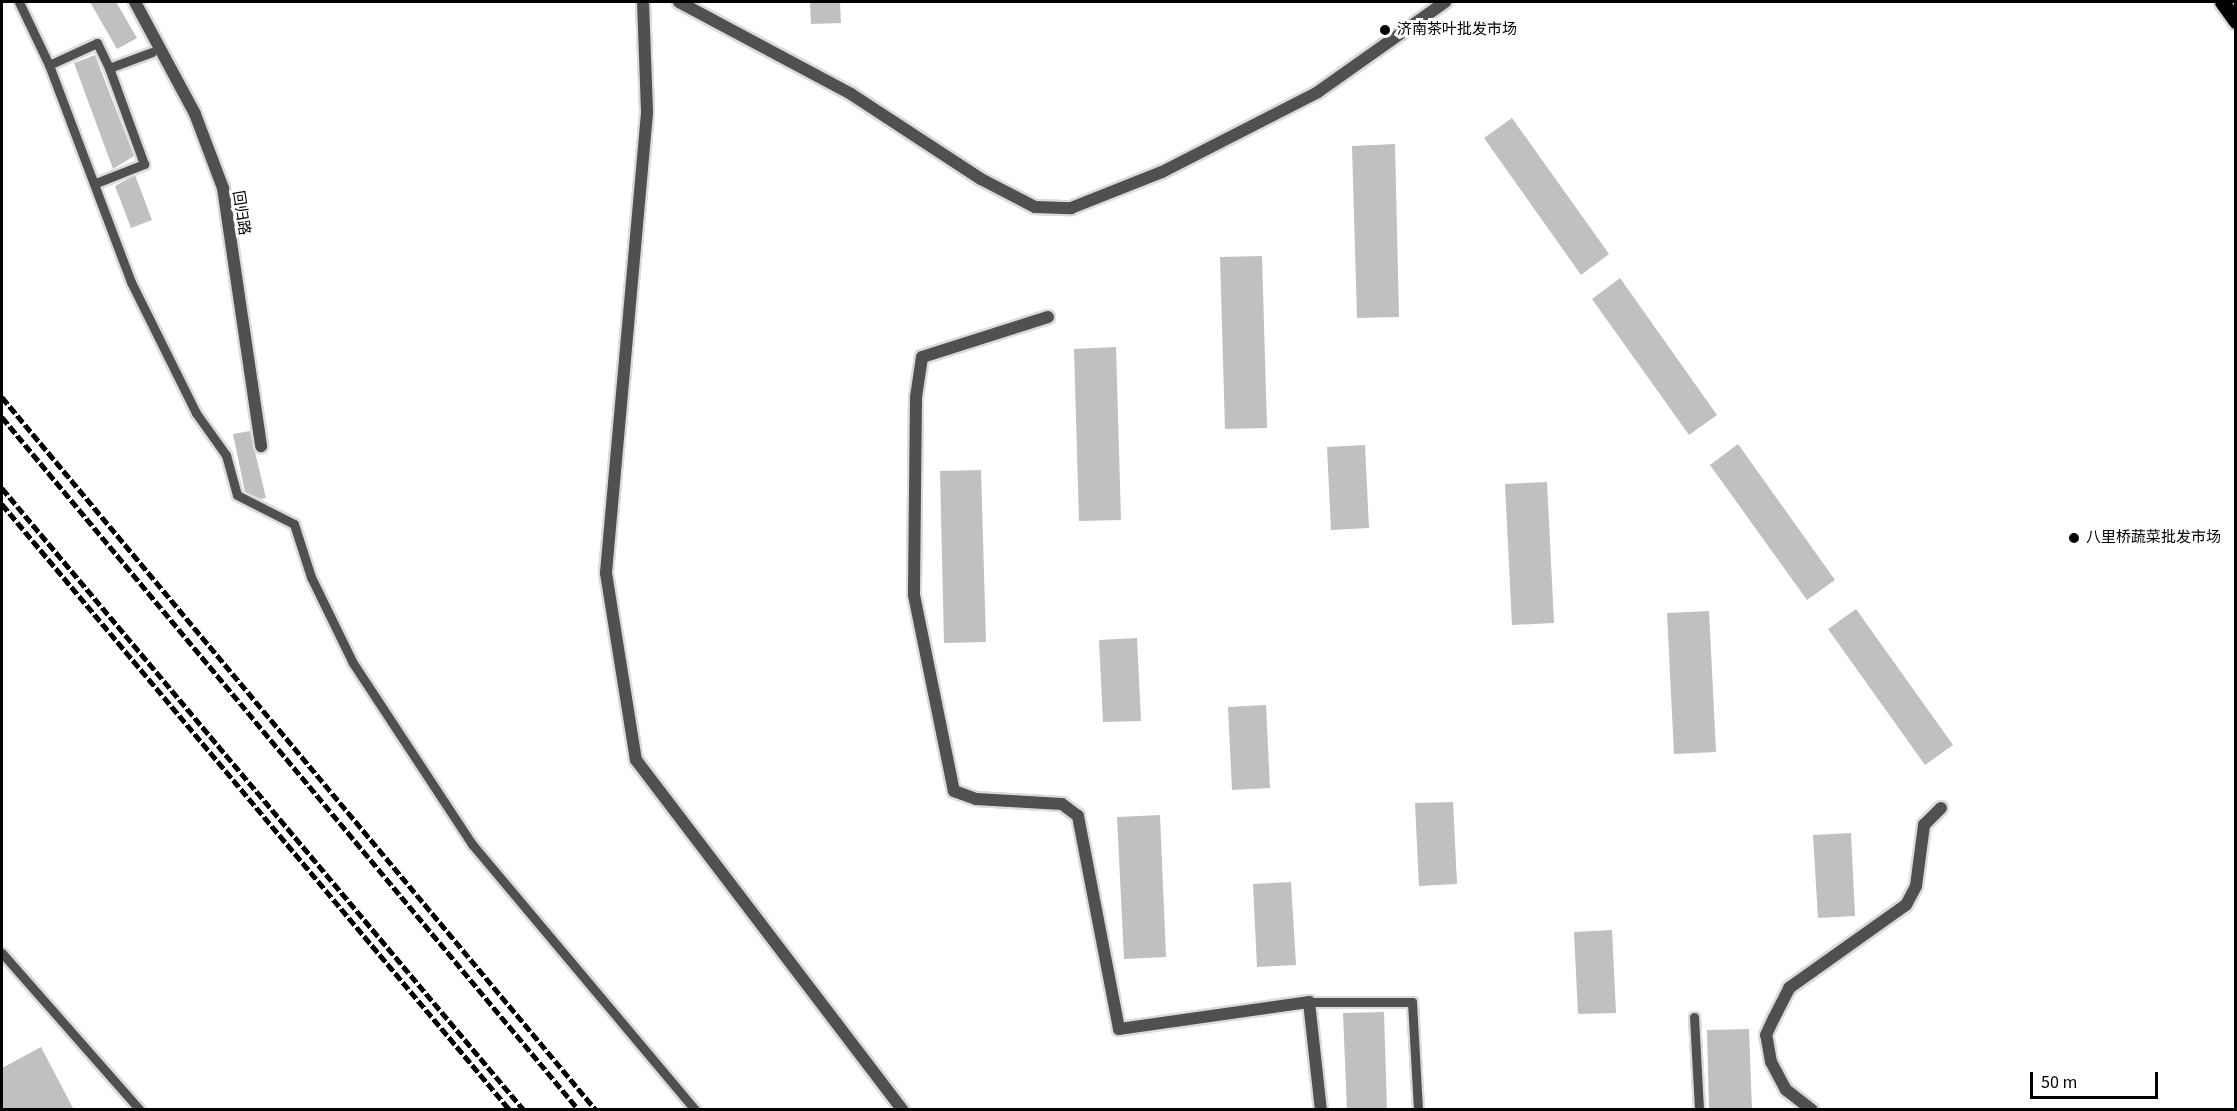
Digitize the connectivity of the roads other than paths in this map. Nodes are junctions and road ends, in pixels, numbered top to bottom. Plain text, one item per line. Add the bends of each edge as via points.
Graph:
1 (19, 2) edge
2 (135, 2) edge
3 (643, 2) edge
4 (679, 2) edge
5 (1446, 2) edge
6 (2222, 2) edge
7 (2235, 21) edge
8 (152, 52) dead end
9 (49, 65) junction
10 (109, 68) junction
11 (96, 183) junction
12 (1048, 317) dead end
13 (261, 446) dead end
14 (1941, 808) dead end
15 (2, 953) edge
16 (1309, 1002) junction
17 (1694, 1017) dead end
18 (140, 1110) edge
19 (695, 1110) edge
20 (903, 1110) edge
21 (1321, 1110) edge
22 (1418, 1110) edge
23 (1699, 1110) edge
24 (1812, 1110) edge

1 - 9 lane
2 - 13 street, 回归路 via 195,114 223,188
3 - 20 street via 647,113 606,573 636,760
4 - 5 street via 851,94 1008,193 1035,207 1071,208 1162,172 1318,92
6 - 7 main road
8 - 10 lane
9 - 10 lane via 97,43
9 - 11 lane
10 - 11 lane via 144,164
11 - 19 lane via 131,282 196,413 226,455 237,495 294,524 311,577 353,663 472,844
12 - 16 street via 922,357 916,397 914,595 954,791 976,799 1062,804 1078,816 1119,1029
14 - 24 street via 1924,825 1916,886 1906,904 1790,988 1766,1035 1771,1062 1786,1090
15 - 18 lane
16 - 21 street
16 - 22 lane via 1412,1002
17 - 23 lane

